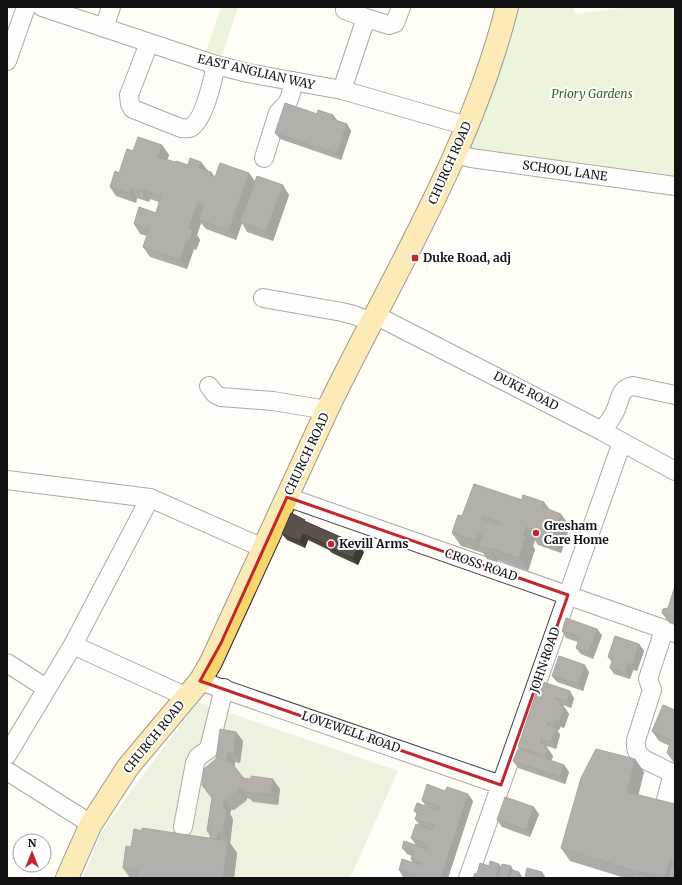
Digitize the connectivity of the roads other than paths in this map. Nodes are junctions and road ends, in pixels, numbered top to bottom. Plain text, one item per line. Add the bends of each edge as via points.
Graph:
1 (26, 7) edge
2 (42, 7) edge
3 (111, 7) edge
4 (401, 7) edge
5 (507, 7) edge
6 (345, 10) dead end
7 (366, 18) junction
8 (104, 28) junction
9 (149, 43) junction
10 (7, 61) edge
11 (216, 65) junction
12 (293, 81) junction
13 (342, 90) junction
14 (467, 126) junction
15 (456, 154) junction
16 (264, 158) dead end
17 (675, 186) edge
18 (263, 298) dead end
19 (373, 318) junction
20 (209, 386) dead end
21 (675, 395) edge
22 (327, 410) junction
23 (602, 431) junction
24 (622, 442) junction
25 (675, 471) edge
26 (7, 480) edge
27 (287, 497) junction
28 (150, 498) junction
29 (263, 548) junction
30 (568, 595) junction
31 (670, 631) edge
32 (73, 645) junction
33 (7, 663) edge
34 (46, 688) junction
35 (224, 688) junction
36 (194, 689) junction
37 (7, 755) edge
38 (7, 771) edge
39 (674, 774) edge
40 (501, 785) junction
41 (664, 807) edge
42 (91, 824) junction
43 (183, 827) dead end
44 (67, 878) edge
45 (468, 878) edge

1 - 10 street
2 - 8 street, EAST ANGLIAN WAY
3 - 8 street
4 - 7 street via 395,23 388,25
5 - 14 main road, CHURCH ROAD
6 - 7 street
7 - 13 street
8 - 9 street, EAST ANGLIAN WAY
9 - 11 street, EAST ANGLIAN WAY
9 - 11 street via 129,95 130,104 133,109 181,128 189,128 195,124 208,101
11 - 12 street, EAST ANGLIAN WAY
12 - 13 street, EAST ANGLIAN WAY
12 - 16 street via 287,104 278,113
13 - 14 street, EAST ANGLIAN WAY
14 - 15 main road, CHURCH ROAD
15 - 17 street, SCHOOL LANE
15 - 19 main road, CHURCH ROAD via 434,202
18 - 19 street, DUKE ROAD
19 - 22 main road, CHURCH ROAD
19 - 23 street, DUKE ROAD
20 - 22 street via 221,397 273,401
21 - 23 street via 633,386 626,387 621,393 616,411
22 - 27 main road, CHURCH ROAD
23 - 24 street, DUKE ROAD
24 - 25 street, DUKE ROAD
24 - 30 street, JOHN ROAD
26 - 28 street
27 - 29 main road, CHURCH ROAD
27 - 30 street, CROSS ROAD
28 - 29 street
28 - 32 street
29 - 36 main road, CHURCH ROAD via 221,643
30 - 31 street, CROSS ROAD
30 - 40 street, JOHN ROAD
31 - 39 street via 648,679 652,690 635,747 643,759
32 - 34 street
32 - 36 street, LOVEWELL ROAD
33 - 34 street
34 - 37 street
35 - 36 street, LOVEWELL ROAD
35 - 40 street, LOVEWELL ROAD
35 - 43 street via 209,749 198,757 195,763
36 - 42 main road, CHURCH ROAD via 128,767
38 - 42 street
39 - 41 street
40 - 45 street, JOHN ROAD
42 - 44 main road, CHURCH ROAD

